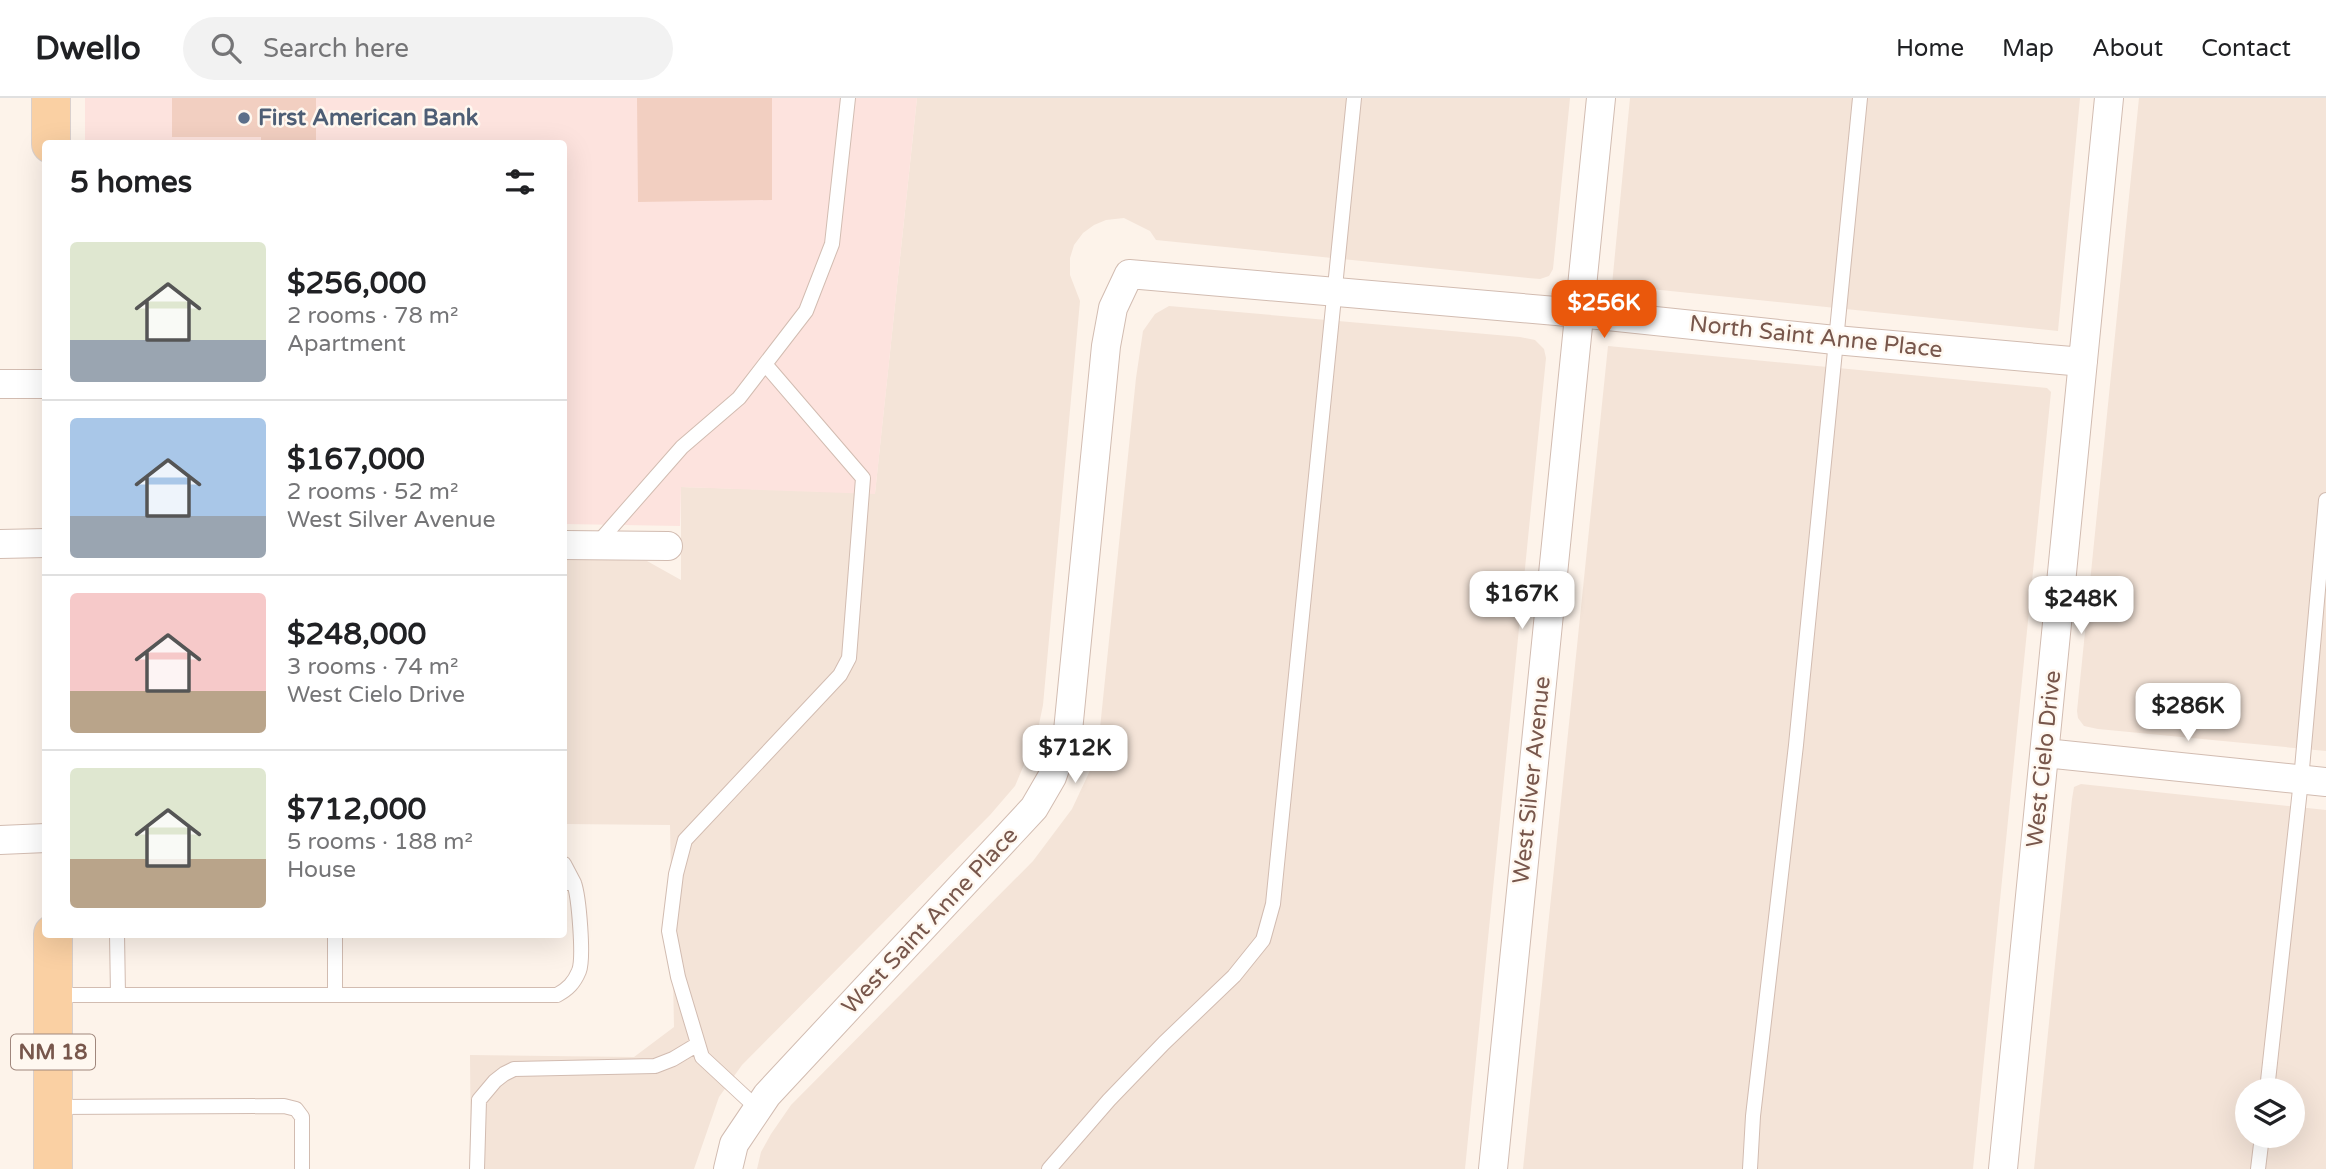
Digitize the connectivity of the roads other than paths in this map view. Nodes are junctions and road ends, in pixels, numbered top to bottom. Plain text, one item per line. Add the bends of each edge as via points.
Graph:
1 (51, 98) edge
2 (848, 98) edge
3 (1354, 98) edge
4 (1601, 98) edge
5 (1860, 98) edge
6 (2109, 98) edge
7 (51, 140) edge
8 (1129, 274) joint
9 (1335, 293) junction
10 (1579, 313) junction
11 (1835, 340) junction
12 (2083, 362) junction
13 (765, 364) junction
14 (0, 384) edge
15 (42, 384) edge
16 (2326, 500) edge
17 (42, 543) edge
18 (0, 544) edge
19 (567, 545) edge
20 (595, 546) junction
21 (668, 547) dead end
22 (2045, 753) junction
23 (2313, 781) edge
24 (42, 838) edge
25 (0, 840) edge
26 (569, 883) edge
27 (53, 938) edge
28 (117, 938) edge
29 (335, 938) edge
30 (53, 995) junction
31 (118, 995) junction
32 (335, 995) junction
33 (698, 1044) junction
34 (2269, 1078) edge
35 (53, 1107) junction
36 (757, 1108) junction
37 (2261, 1148) edge
38 (53, 1169) edge
39 (302, 1169) edge
40 (477, 1169) edge
41 (728, 1169) edge
42 (1049, 1169) edge
43 (1493, 1169) edge
44 (1750, 1169) edge
45 (2003, 1169) edge
46 (2258, 1169) edge

1 - 7 main road
2 - 13 lane via 832,244 806,311
3 - 9 lane
4 - 10 street, West Silver Avenue
5 - 11 lane
6 - 12 street, West Cielo Drive
8 - 9 street, North Saint Anne Place
8 - 36 street, West Saint Anne Place via 1113,308 1106,346 1068,731 1052,777 1034,808
9 - 10 street, North Saint Anne Place
9 - 42 lane via 1273,904 1263,940
10 - 11 street, North Saint Anne Place
10 - 43 street, West Silver Avenue
11 - 12 street, North Saint Anne Place
11 - 44 lane
12 - 22 street, West Cielo Drive
13 - 20 lane via 739,398 682,447
13 - 33 lane via 863,478 849,658 840,675 685,840 669,931
14 - 15 street
16 - 23 lane
17 - 18 street
19 - 20 street
20 - 21 street
22 - 23 street
22 - 45 street, West Cielo Drive
23 - 34 lane
24 - 25 street
26 - 32 lane via 578,896 581,968 570,987 557,995
27 - 30 main road, NM 18
28 - 31 lane
29 - 32 lane
30 - 31 lane
30 - 35 main road, NM 18
31 - 32 lane
33 - 36 lane via 702,1057
33 - 40 lane via 655,1066 514,1069 503,1074 479,1100
35 - 38 main road, NM 18
35 - 39 lane via 284,1106 296,1109 302,1117
36 - 41 street, West Saint Anne Place via 734,1144
37 - 46 lane

